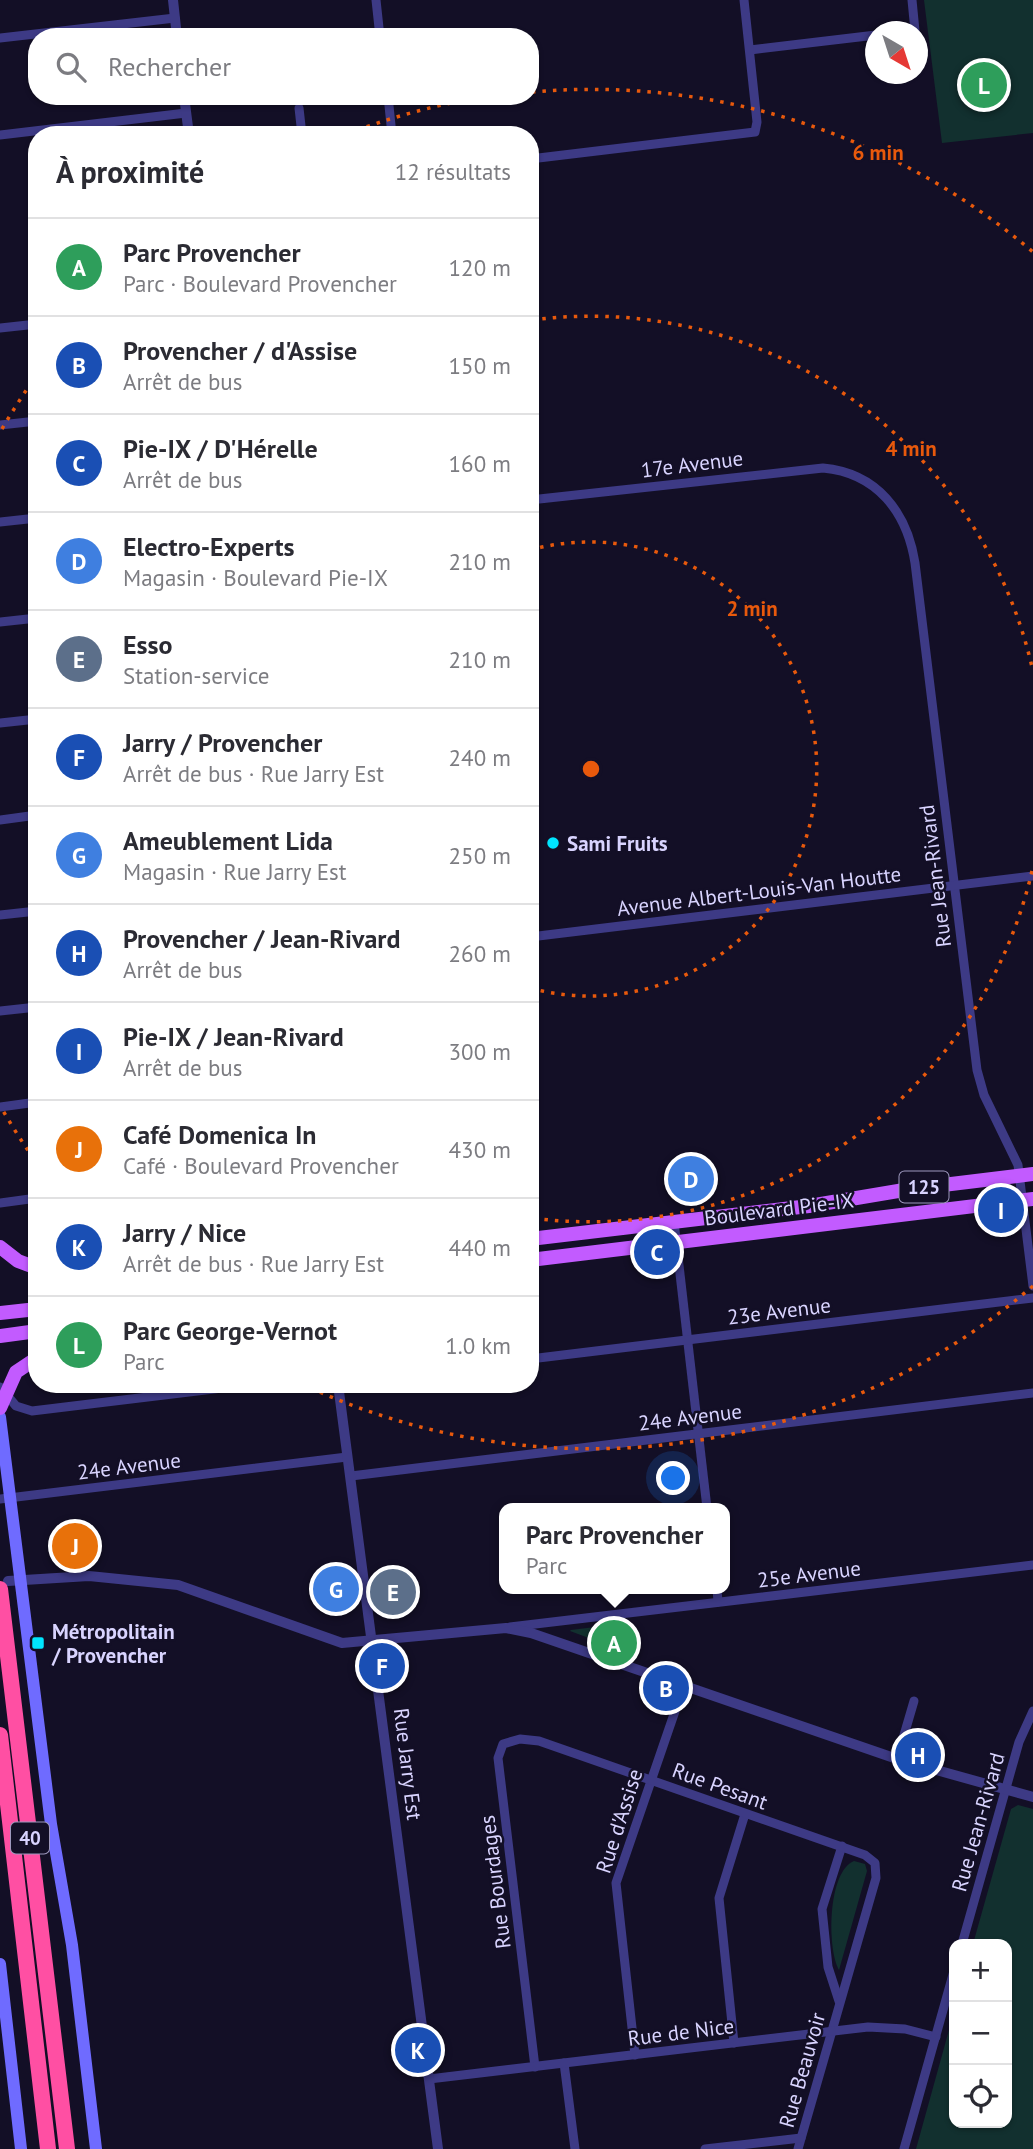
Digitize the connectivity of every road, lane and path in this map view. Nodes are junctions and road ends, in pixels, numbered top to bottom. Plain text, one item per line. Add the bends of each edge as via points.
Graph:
1 (173, 0) edge
2 (376, 0) edge
3 (744, 0) edge
4 (912, 0) edge
5 (175, 18) junction
6 (911, 21) edge
7 (88, 28) edge
8 (176, 28) edge
9 (379, 28) edge
10 (28, 35) edge
11 (865, 36) edge
12 (0, 38) edge
13 (750, 50) junction
14 (185, 105) edge
15 (389, 105) edge
16 (299, 108) dead end
17 (186, 113) junction
18 (76, 126) edge
19 (188, 126) edge
20 (301, 126) edge
21 (390, 126) edge
22 (28, 132) edge
23 (0, 135) edge
24 (539, 158) edge
25 (28, 325) edge
26 (0, 328) edge
27 (28, 422) edge
28 (0, 425) edge
29 (856, 476) joint
30 (539, 499) edge
31 (28, 519) edge
32 (0, 522) edge
33 (28, 619) edge
34 (0, 622) edge
35 (28, 720) edge
36 (0, 723) edge
37 (28, 817) edge
38 (0, 820) edge
39 (1033, 876) edge
40 (954, 886) junction
41 (28, 912) edge
42 (0, 915) edge
43 (539, 936) edge
44 (28, 1008) edge
45 (0, 1011) edge
46 (28, 1103) edge
47 (0, 1107) edge
48 (1027, 1175) edge
49 (28, 1199) edge
50 (1028, 1200) edge
51 (0, 1203) edge
52 (674, 1222) junction
53 (539, 1238) edge
54 (677, 1242) junction
55 (0, 1247) edge
56 (539, 1259) edge
57 (28, 1265) edge
58 (1033, 1286) edge
59 (1033, 1298) edge
60 (28, 1310) edge
61 (0, 1313) edge
62 (28, 1332) edge
63 (0, 1336) edge
64 (687, 1339) junction
65 (539, 1358) edge
66 (28, 1364) edge
67 (181, 1393) edge
68 (339, 1393) edge
69 (1033, 1393) edge
70 (2, 1396) edge
71 (0, 1417) edge
72 (698, 1434) junction
73 (346, 1457) junction
74 (351, 1476) junction
75 (6, 1498) edge
76 (706, 1503) edge
77 (1033, 1564) edge
78 (23, 1580) junction
79 (4, 1585) edge
80 (717, 1594) edge
81 (718, 1602) junction
82 (506, 1628) junction
83 (372, 1642) junction
84 (684, 1685) junction
85 (914, 1701) dead end
86 (1033, 1711) edge
87 (0, 1735) edge
88 (551, 1745) joint
89 (897, 1759) junction
90 (650, 1779) junction
91 (1005, 1790) junction
92 (1033, 1797) edge
93 (746, 1814) junction
94 (842, 1846) junction
95 (875, 1863) joint
96 (963, 1939) edge
97 (0, 1964) edge
98 (949, 1989) edge
99 (839, 2001) junction
100 (831, 2031) junction
101 (936, 2037) junction
102 (734, 2043) junction
103 (635, 2055) junction
104 (565, 2063) junction
105 (535, 2067) junction
106 (429, 2079) junction
107 (801, 2138) junction
108 (97, 2146) edge
109 (21, 2149) edge
110 (48, 2149) edge
111 (67, 2149) edge
112 (438, 2149) edge
113 (575, 2149) edge
114 (705, 2149) edge
115 (798, 2149) edge
116 (904, 2149) edge

1 - 5 street
2 - 9 street
3 - 13 street
4 - 6 street
5 - 7 street
5 - 8 street
10 - 12 street
11 - 13 street
13 - 24 street via 755,132
14 - 17 street
15 - 21 street
16 - 20 street
17 - 18 street
17 - 19 street
22 - 23 street
25 - 26 street
27 - 28 street
29 - 30 street, 17e Avenue via 809,468
29 - 40 street, Rue Jean-Rivard via 893,504 912,545
31 - 32 street
33 - 34 street
35 - 36 street
37 - 38 street
39 - 40 street, Avenue Albert-Louis-Van Houtte
40 - 43 street, Avenue Albert-Louis-Van Houtte
40 - 48 street, Rue Jean-Rivard via 978,1077
41 - 42 street
44 - 45 street
46 - 47 street
48 - 50 street, Rue Jean-Rivard
48 - 52 main road, Boulevard Pie-IX / 125
49 - 51 street
50 - 54 main road, Boulevard Pie-IX / 125
50 - 58 street, Rue Jean-Rivard
52 - 53 main road, Boulevard Pie-IX / 125
52 - 54 street
54 - 56 main road, Boulevard Pie-IX / 125
54 - 64 street
55 - 57 main road
59 - 64 street, 23e Avenue
60 - 61 main road
62 - 63 main road
64 - 65 street, 23e Avenue
64 - 72 street
66 - 70 main road via 16,1372
67 - 70 street via 32,1411
68 - 73 street, Rue Jarry Est
69 - 72 street, 24e Avenue
71 - 75 main road
72 - 74 street, 24e Avenue
72 - 76 street
73 - 74 street, Rue Jarry Est
73 - 75 street, 24e Avenue
74 - 83 street, Rue Jarry Est
75 - 78 main road
77 - 81 street, 25e Avenue
78 - 79 street
78 - 83 street via 89,1576 178,1586 327,1640
78 - 108 main road via 51,1824 72,1945
79 - 111 highway, 40 via 16,1724
80 - 81 street
81 - 82 street, 25e Avenue
82 - 83 street
82 - 84 street via 555,1640
83 - 106 street, Rue Jarry Est
84 - 89 street
84 - 90 street, Rue d'Assise
85 - 89 street
86 - 91 street, Rue Jean-Rivard
87 - 110 highway, 40
88 - 90 street, Rue Pesant
88 - 105 street, Rue Bourdages via 510,1740 503,1744 498,1758
89 - 91 street
90 - 93 street, Rue Pesant
90 - 103 street, Rue d'Assise via 616,1883
91 - 92 street
91 - 96 street, Rue Jean-Rivard
93 - 94 street, Rue Pesant
93 - 102 street via 719,1898
94 - 95 street, Rue Pesant
94 - 99 street, Rue Beauvoir via 822,1909 828,1966
95 - 99 street, Rue Beauvoir via 876,1878
97 - 109 main road
98 - 101 street
99 - 100 street, Rue Beauvoir
100 - 101 street, Rue de Nice via 886,2026
100 - 102 street, Rue de Nice
100 - 107 street, Rue Beauvoir
101 - 116 street
102 - 103 street, Rue de Nice
103 - 104 street, Rue de Nice
104 - 105 street, Rue de Nice
104 - 113 street
105 - 106 street, Rue de Nice
106 - 112 street, Rue Jarry Est
107 - 114 street
107 - 115 street, Rue Beauvoir

